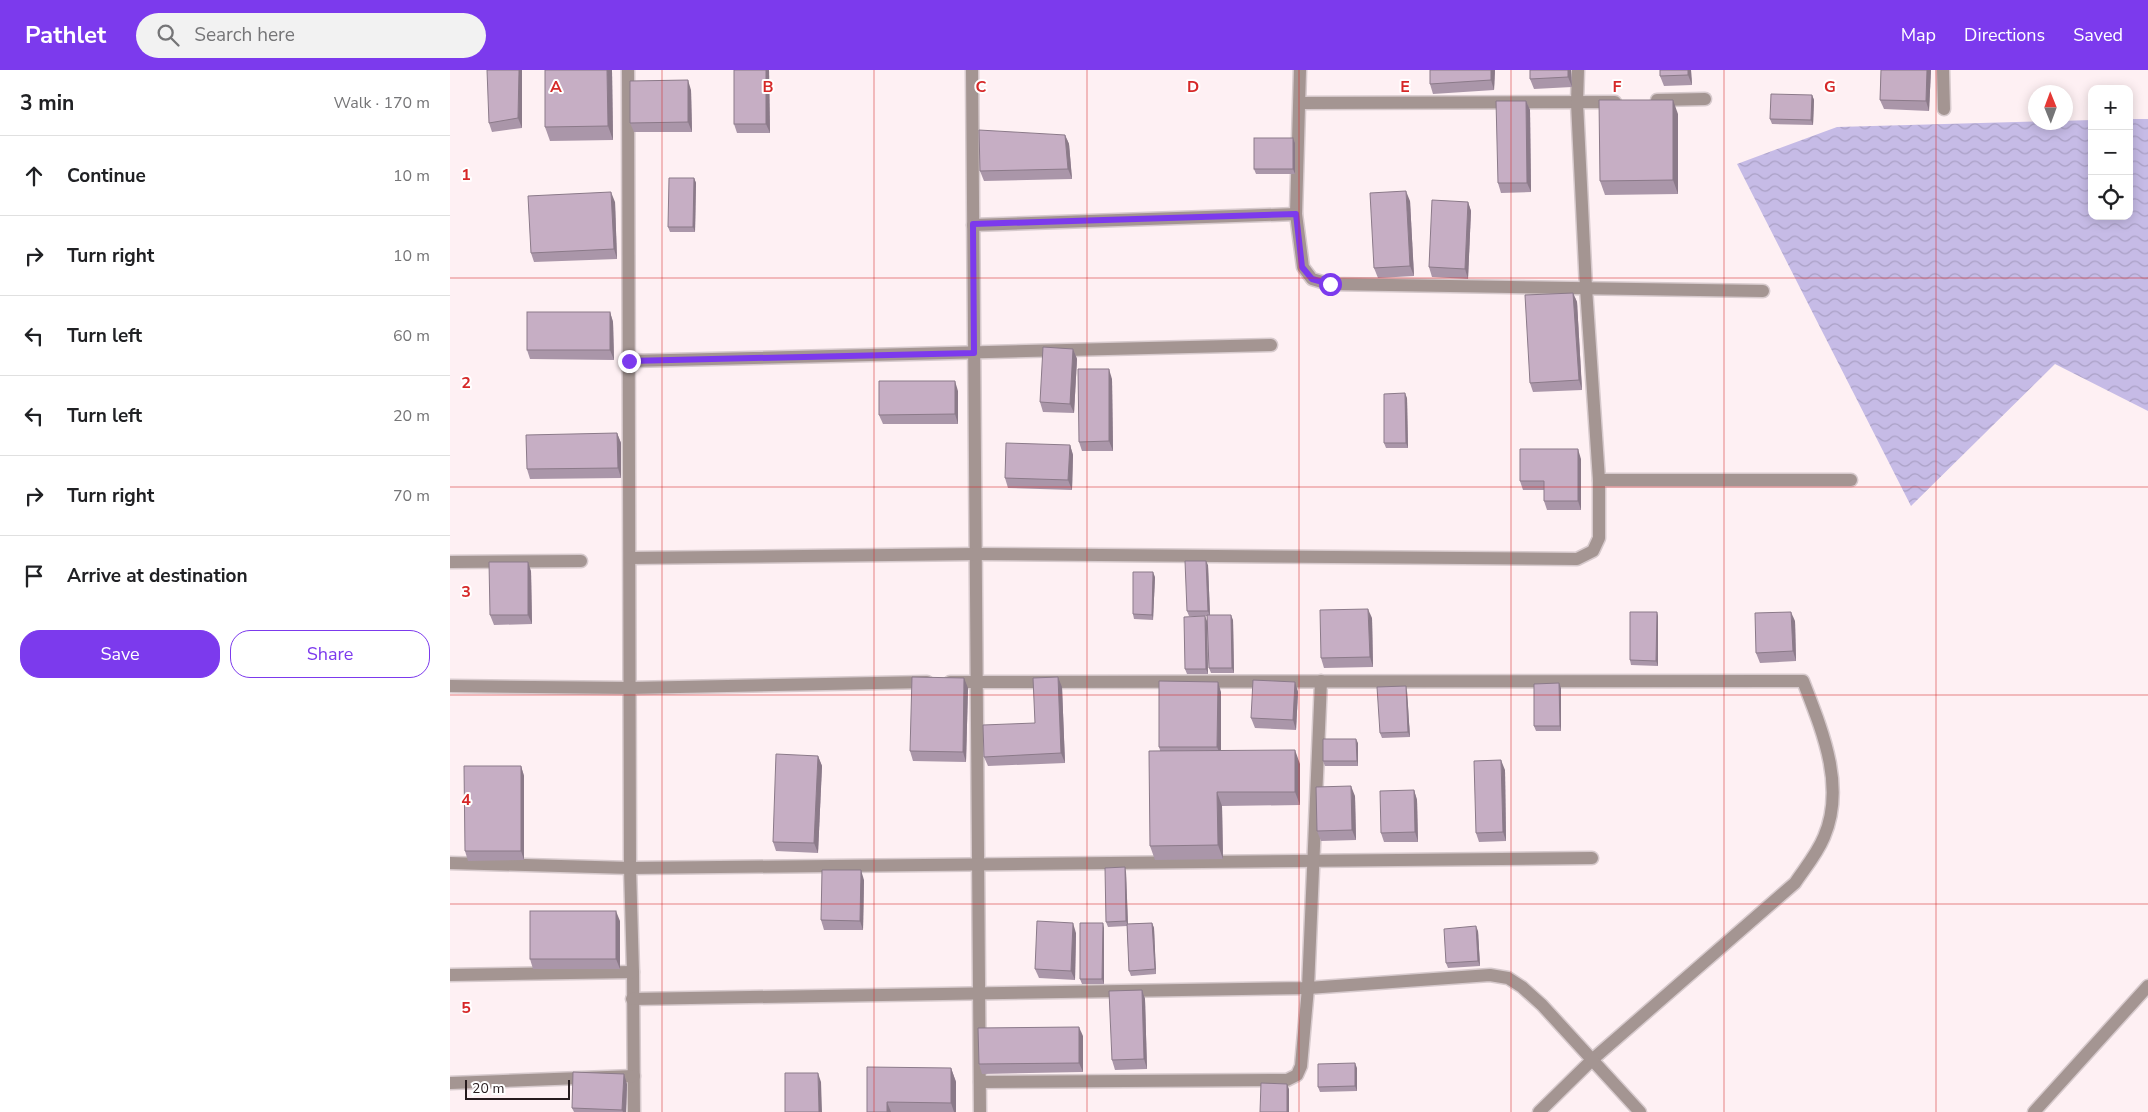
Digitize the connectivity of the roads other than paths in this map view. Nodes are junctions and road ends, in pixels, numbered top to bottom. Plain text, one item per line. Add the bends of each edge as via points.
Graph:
1 (628, 70) edge
2 (972, 70) edge
3 (1300, 70) edge
4 (1578, 70) edge
5 (1944, 70) edge
6 (1705, 98) dead end
7 (1626, 101) edge
8 (1646, 101) edge
9 (1300, 103) junction
10 (1577, 103) junction
11 (1944, 110) dead end
12 (1296, 214) junction
13 (973, 224) junction
14 (1586, 288) junction
15 (1763, 292) dead end
16 (1271, 345) dead end
17 (974, 353) junction
18 (629, 361) junction
19 (1598, 480) junction
20 (1851, 480) dead end
21 (976, 554) junction
22 (630, 558) junction
23 (581, 561) dead end
24 (450, 562) edge
25 (977, 681) junction
26 (1320, 681) junction
27 (450, 686) edge
28 (630, 688) junction
29 (1592, 858) dead end
30 (1312, 862) junction
31 (450, 863) edge
32 (977, 864) junction
33 (630, 868) junction
34 (633, 972) junction
35 (450, 975) edge
36 (2148, 986) edge
37 (1308, 988) junction
38 (979, 993) junction
39 (632, 1000) junction
40 (1593, 1059) junction
41 (634, 1076) junction
42 (980, 1082) junction
43 (450, 1083) edge
44 (634, 1112) edge
45 (980, 1112) edge
46 (1539, 1112) edge
47 (1640, 1112) edge
48 (2034, 1112) edge

1 - 18 street
2 - 13 street
3 - 9 street
4 - 10 street
5 - 11 street
6 - 8 street
7 - 10 street
9 - 10 street
9 - 12 street
10 - 14 street
12 - 13 street
12 - 14 street via 1302,267 1312,279 1330,284
13 - 17 street
14 - 15 street
14 - 19 street
16 - 17 street
17 - 18 street
17 - 21 street
18 - 22 street
19 - 20 street
19 - 21 street via 1599,538 1592,551 1577,559
21 - 22 street
21 - 25 street
22 - 28 street
23 - 24 street
25 - 26 street
25 - 28 street
25 - 32 street
26 - 30 street
26 - 40 street via 1803,681 1830,759 1833,789 1832,812 1819,848 1795,883
27 - 28 street
28 - 33 street
29 - 30 street
30 - 32 street
30 - 37 street
31 - 33 street
32 - 33 street
32 - 38 street
33 - 34 street
34 - 35 street
34 - 39 street
36 - 48 street
37 - 38 street
37 - 40 street via 1490,975 1508,978 1542,1005
37 - 42 street via 1301,1066 1297,1075 1288,1080
38 - 39 street
38 - 42 street
39 - 41 street
40 - 46 street
40 - 47 street
41 - 43 street
41 - 44 street
42 - 45 street

